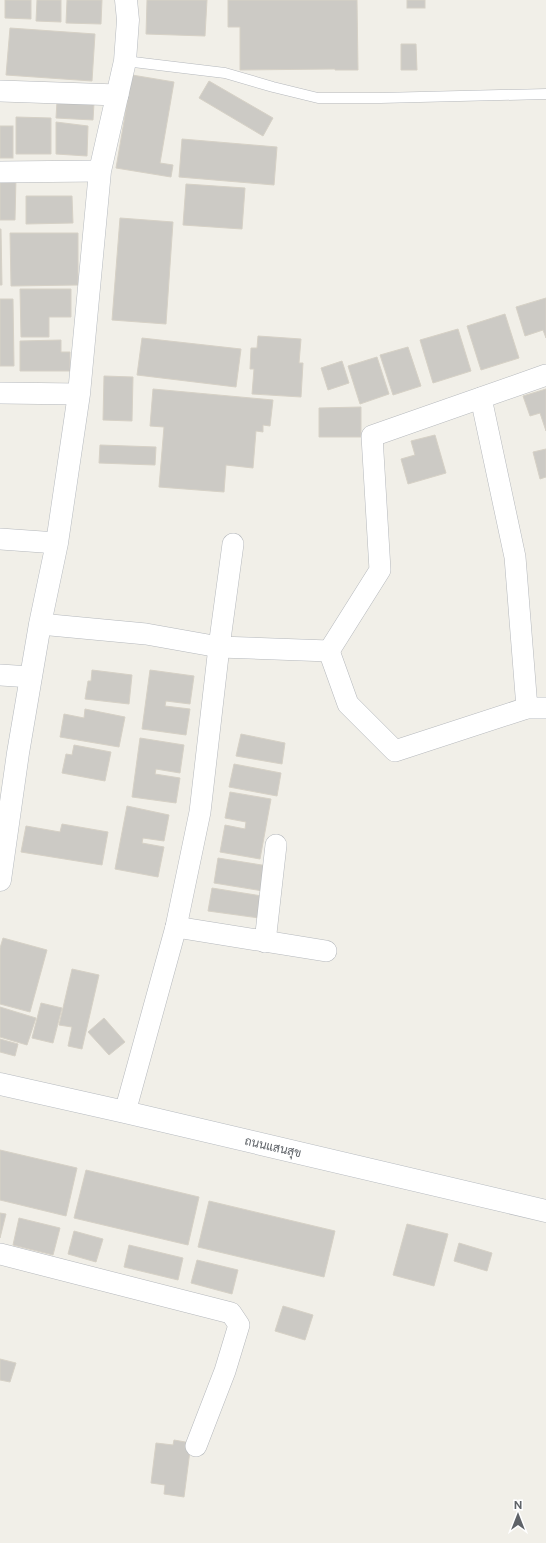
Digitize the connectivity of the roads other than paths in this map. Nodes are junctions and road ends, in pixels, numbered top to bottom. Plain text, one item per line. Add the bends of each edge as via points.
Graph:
1 (126, 0) edge
2 (125, 61) junction
3 (0, 91) edge
4 (546, 94) edge
5 (118, 95) junction
6 (100, 171) junction
7 (0, 172) edge
8 (546, 375) edge
9 (0, 393) edge
10 (79, 394) junction
11 (481, 398) junction
12 (0, 539) edge
13 (57, 543) junction
14 (233, 544) dead end
15 (40, 624) junction
16 (219, 647) junction
17 (329, 651) junction
18 (0, 675) edge
19 (31, 677) junction
20 (537, 708) edge
21 (276, 845) dead end
22 (0, 880) edge
23 (176, 927) junction
24 (265, 942) junction
25 (326, 951) dead end
26 (0, 1084) edge
27 (125, 1112) junction
28 (546, 1211) edge
29 (0, 1254) edge
30 (196, 1446) dead end

1 - 2 street via 128,20
2 - 4 lane via 225,73 318,98
2 - 5 street
3 - 5 street
5 - 6 street
6 - 7 street
6 - 10 street
8 - 11 street
9 - 10 street
10 - 13 street
11 - 17 street via 372,436 380,570
11 - 20 street via 515,557
12 - 13 street
13 - 15 street
14 - 16 street
15 - 16 street via 146,634
15 - 19 street
16 - 17 street
16 - 23 street via 200,812
17 - 20 street via 348,704 395,751
18 - 19 street
19 - 22 street
21 - 24 street
23 - 24 street
23 - 27 street
24 - 25 street
26 - 27 street, ถนนแสนสุข
27 - 28 street, ถนนแสนสุข
29 - 30 street via 231,1313 239,1325 225,1371

